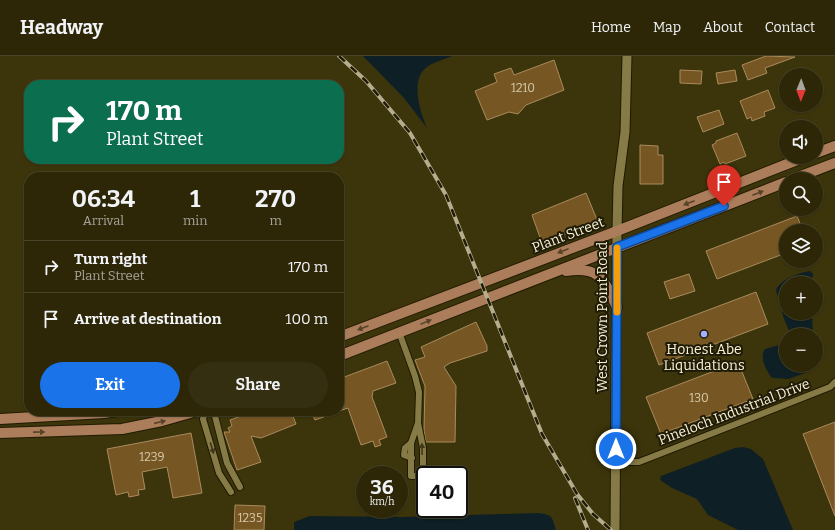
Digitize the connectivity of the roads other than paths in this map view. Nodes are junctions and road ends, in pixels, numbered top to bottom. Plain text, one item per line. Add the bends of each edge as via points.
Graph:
1 (627, 56) edge
2 (835, 146) edge
3 (823, 150) edge
4 (835, 163) edge
5 (787, 164) edge
6 (811, 172) edge
7 (779, 185) edge
8 (617, 231) junction
9 (617, 247) junction
10 (546, 274) junction
11 (617, 307) junction
12 (412, 310) junction
13 (379, 322) junction
14 (399, 332) junction
15 (344, 335) edge
16 (364, 347) junction
17 (344, 354) edge
18 (835, 382) edge
19 (60, 416) edge
20 (180, 416) edge
21 (203, 416) edge
22 (215, 416) edge
23 (0, 419) edge
24 (418, 423) junction
25 (0, 433) edge
26 (616, 462) junction
27 (240, 487) dead end
28 (231, 492) dead end
29 (616, 530) edge

1 - 8 street, West Crown Point Road via 626,132 618,186
2 - 3 main road
4 - 6 main road
5 -> 8 main road, Plant Street
9 -> 7 main road, Plant Street
8 - 9 street, West Crown Point Road
8 -> 12 main road, Plant Street
9 - 10 main road, Plant Street
9 - 11 street, West Crown Point Road
10 - 11 main road via 581,269 595,272 605,283
14 -> 10 main road, Plant Street
11 - 26 street, West Crown Point Road
12 - 13 main road, Plant Street
12 - 14 main road via 400,321
13 -> 15 main road, Plant Street
13 - 16 main road via 372,339
14 - 16 main road, Plant Street
14 - 24 street via 419,392
16 - 17 main road, Plant Street
18 - 26 street, Pineloch Industrial Drive via 830,388 640,462
19 - 23 main road
25 -> 20 main road via 122,429
21 -> 28 street via 219,473
22 - 27 street via 227,463
24 -> 24 street via 411,443 411,476 423,476 423,448
26 - 29 street, West Crown Point Road

